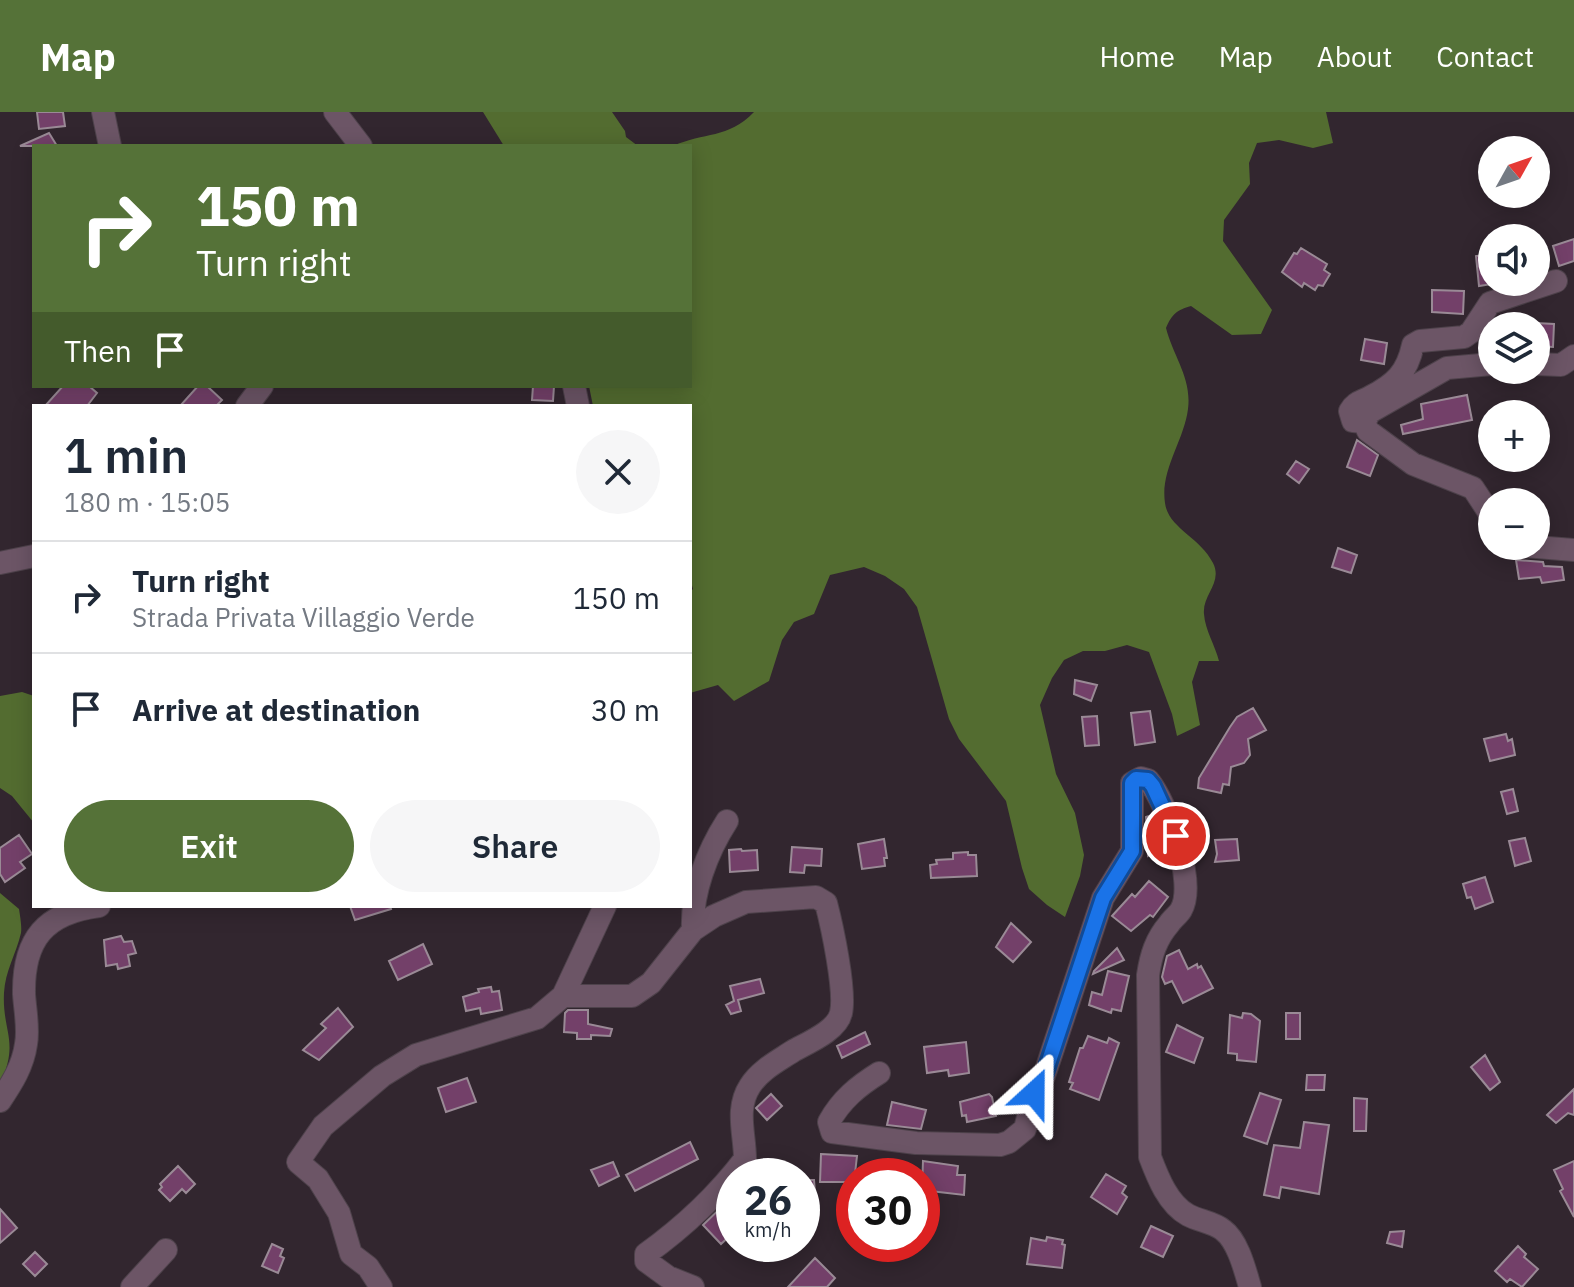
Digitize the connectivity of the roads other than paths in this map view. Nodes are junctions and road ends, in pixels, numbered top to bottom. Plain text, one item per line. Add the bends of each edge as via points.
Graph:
1 (103, 112) edge
2 (335, 112) edge
3 (110, 144) edge
4 (359, 144) edge
5 (1556, 281) dead end
6 (1574, 356) edge
7 (1478, 365) edge
8 (1550, 365) edge
9 (1364, 422) junction
10 (1478, 496) edge
11 (1550, 548) edge
12 (1574, 550) edge
13 (32, 556) edge
14 (0, 563) edge
15 (727, 821) dead end
16 (91, 908) edge
17 (604, 908) edge
18 (693, 930) junction
19 (563, 996) junction
20 (879, 1073) dead end
21 (0, 1101) edge
22 (166, 1250) dead end
23 (132, 1287) edge
24 (381, 1287) edge
25 (693, 1287) edge
26 (1250, 1287) edge

1 - 3 street
2 - 4 street
5 - 9 street via 1490,303 1464,337 1413,345 1409,364 1395,382 1350,411 1353,421
6 - 8 street via 1561,365
7 - 9 street via 1447,368 1370,412
9 - 10 street via 1368,431 1413,464 1473,488
11 - 12 street
13 - 14 street
15 - 18 street via 697,890
16 - 21 street via 57,917 35,938 24,990 27,1043 17,1076
17 - 19 street
18 - 19 street via 651,983 632,996
18 - 25 street via 746,902 816,897 826,903 831,922 841,1014 835,1024 767,1067 749,1086 740,1114 745,1159 684,1228 646,1254 646,1261 668,1277
19 - 24 street via 537,1018 416,1055 382,1076 323,1126 298,1162 318,1179 339,1213 351,1254
20 - 26 street via 854,1089 833,1115 832,1132 916,1143 1000,1145 1025,1129 1103,898 1132,851 1132,783 1141,778 1153,786 1176,836 1186,888 1180,911 1157,939 1149,964 1150,1157 1176,1205 1229,1236
22 - 23 street

